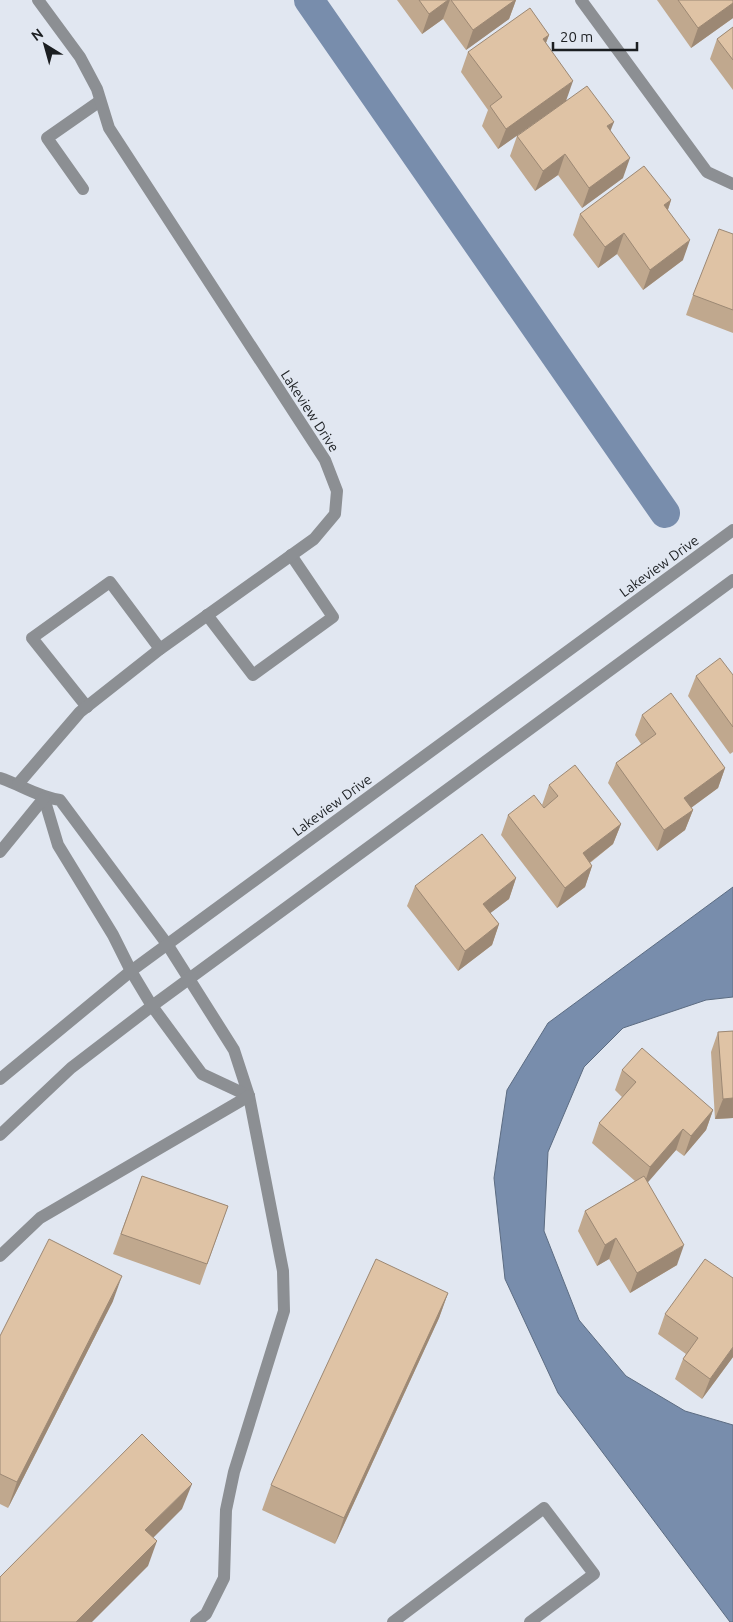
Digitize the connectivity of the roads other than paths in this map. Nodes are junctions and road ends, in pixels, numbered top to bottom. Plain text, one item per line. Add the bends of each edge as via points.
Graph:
1 (38, 0) edge
2 (581, 0) edge
3 (100, 101) junction
4 (733, 184) edge
5 (83, 189) dead end
6 (733, 530) edge
7 (291, 555) junction
8 (733, 580) edge
9 (207, 615) junction
10 (160, 650) junction
11 (87, 707) junction
12 (0, 778) edge
13 (18, 784) junction
14 (44, 798) junction
15 (0, 852) edge
16 (167, 944) junction
17 (131, 971) junction
18 (190, 978) junction
19 (152, 1006) junction
20 (0, 1079) edge
21 (249, 1096) junction
22 (0, 1135) edge
23 (0, 1256) edge
24 (196, 1622) edge
25 (393, 1622) edge
26 (530, 1622) edge

1 - 3 street, Lakeview Drive via 80,57
2 - 4 street via 708,172
3 - 5 street via 46,138
3 - 7 street, Lakeview Drive via 109,128 325,460 337,491 335,514 314,539
6 - 16 street, Lakeview Drive
7 - 9 street, Lakeview Drive
7 - 9 street via 333,617 253,675
8 - 18 street
9 - 10 street, Lakeview Drive
10 - 11 street, Lakeview Drive
10 - 11 street via 110,582 32,638
11 - 13 street, Lakeview Drive
12 - 13 street
13 - 14 street
14 - 15 street
14 - 16 street via 60,800
14 - 17 street via 58,845
16 - 17 street, Lakeview Drive
16 - 18 street
17 - 19 street
17 - 20 street, Lakeview Drive
18 - 19 street
18 - 21 street via 234,1050
19 - 21 street via 202,1074
19 - 22 street via 71,1068
21 - 23 street via 40,1218
21 - 24 street via 283,1271 284,1311 232,1482 226,1510 224,1578 206,1614
25 - 26 street via 544,1508 594,1574

